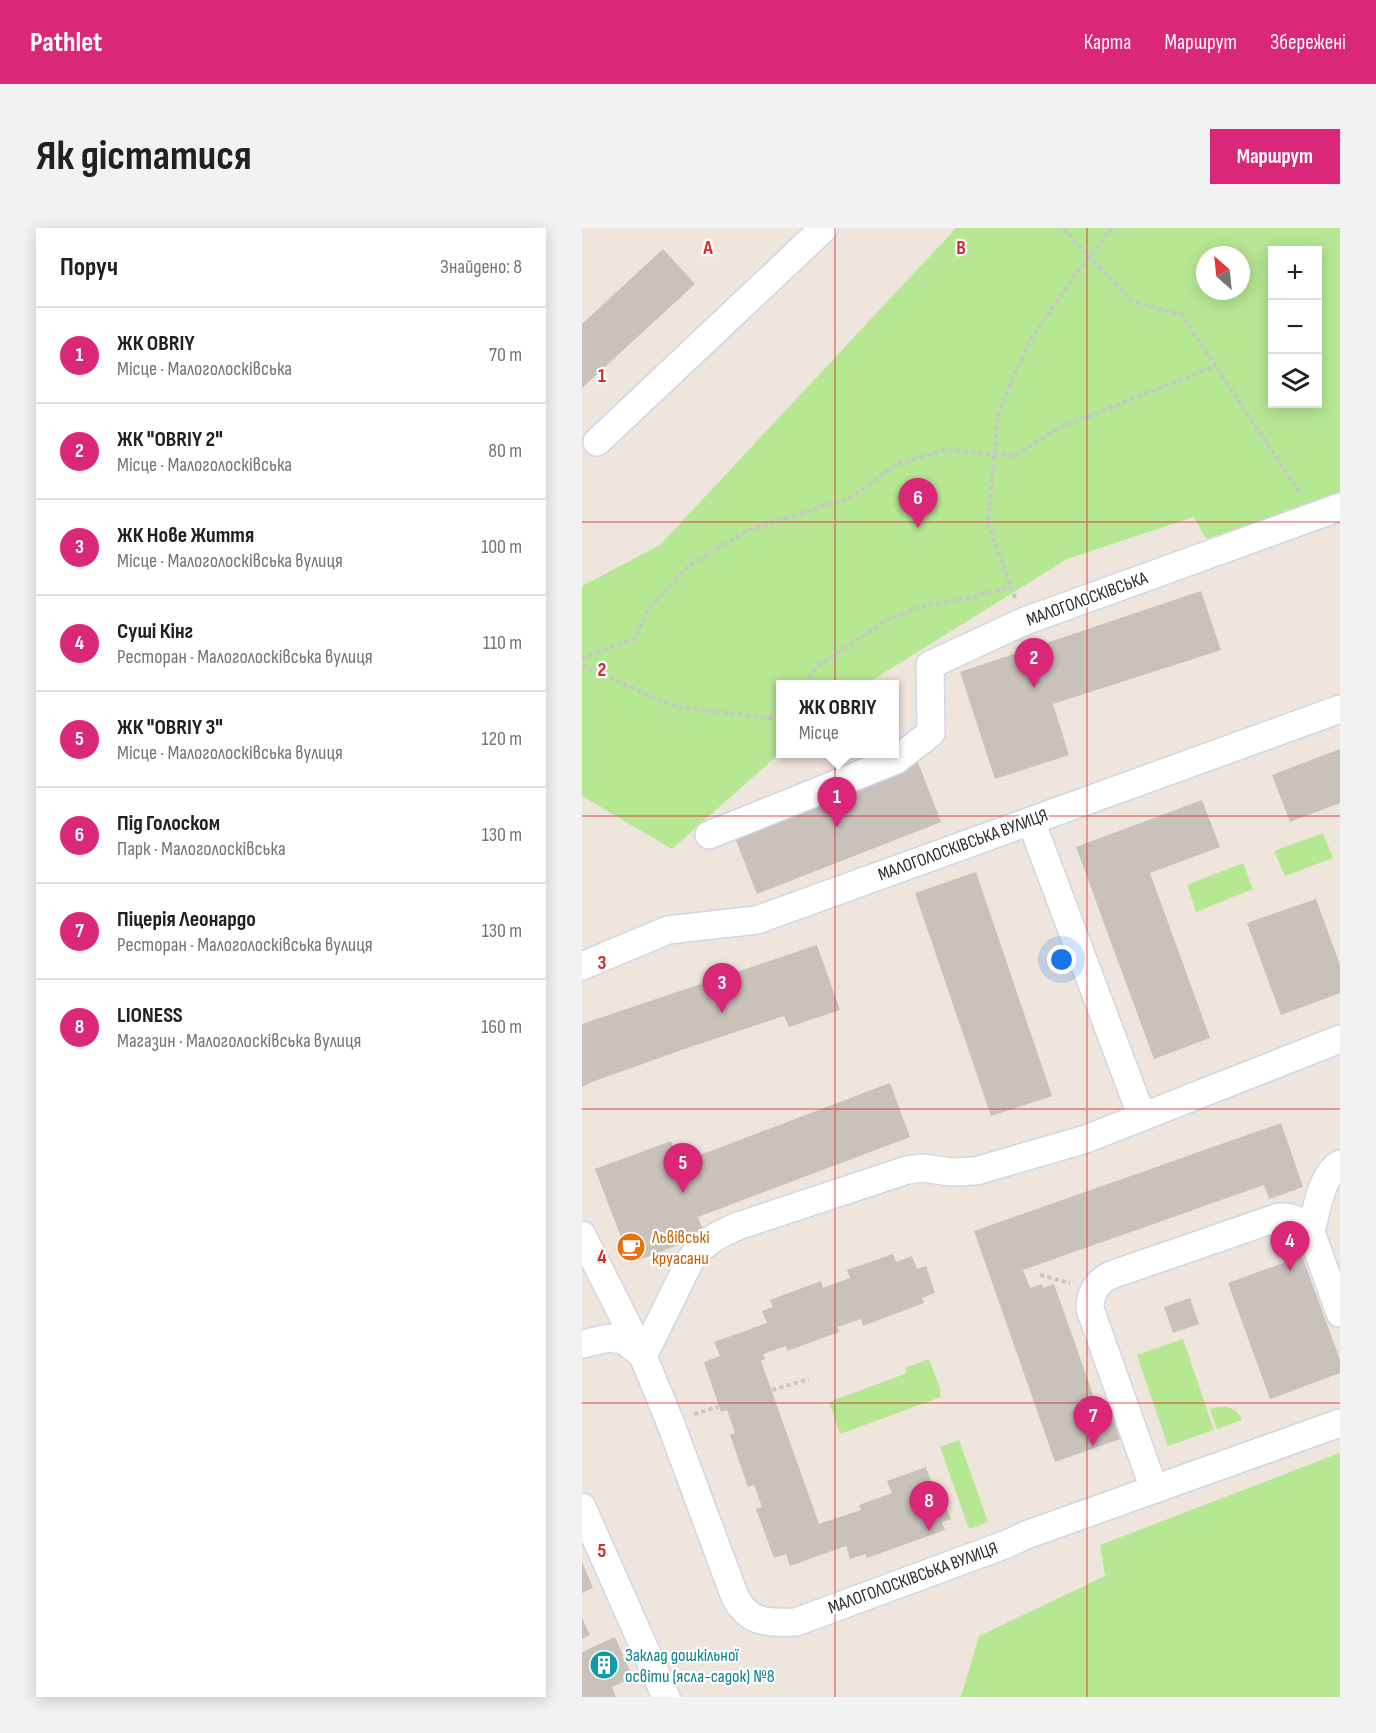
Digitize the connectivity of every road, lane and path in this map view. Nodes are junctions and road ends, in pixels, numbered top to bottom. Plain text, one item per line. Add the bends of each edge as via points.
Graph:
1 (824, 228) edge
2 (1064, 228) edge
3 (1112, 228) edge
4 (1090, 256) junction
5 (1215, 366) junction
6 (597, 442) dead end
7 (993, 454) junction
8 (1328, 512) edge
9 (1011, 587) junction
10 (1024, 621) junction
11 (582, 658) edge
12 (582, 666) edge
13 (808, 680) edge
14 (1340, 709) edge
15 (776, 719) edge
16 (899, 758) edge
17 (899, 758) edge
18 (1031, 821) junction
19 (709, 835) dead end
20 (582, 966) edge
21 (1340, 1039) edge
22 (1142, 1116) junction
23 (1340, 1164) edge
24 (1311, 1232) junction
25 (582, 1235) edge
26 (1340, 1313) edge
27 (582, 1344) edge
28 (643, 1356) junction
29 (809, 1379) dead end
30 (772, 1390) dead end
31 (1340, 1423) edge
32 (1154, 1489) junction
33 (582, 1507) edge
34 (666, 1697) edge

1 - 6 street
2 - 4 path
3 - 4 path
4 - 5 path via 1131,301 1182,315
4 - 7 path via 1030,340 998,413
5 - 7 path via 1057,429 1014,456
5 - 8 path
7 - 9 path via 988,523
7 - 11 path via 944,450 896,465 851,497 747,531 690,566 650,607 634,639
8 - 10 street, МАЛОГОЛОСКІВСЬКА
9 - 10 path
9 - 13 path via 920,607 887,620 816,667
10 - 17 street, МАЛОГОЛОСКІВСЬКА via 930,665 932,733
12 - 15 path via 677,707
14 - 18 street, МАЛОГОЛОСКІВСЬКА ВУЛИЦЯ
16 - 19 street, МАЛОГОЛОСКІВСЬКА
18 - 20 street, МАЛОГОЛОСКІВСЬКА ВУЛИЦЯ via 757,920 668,930
18 - 22 street
21 - 22 street
22 - 28 street via 1086,1139 976,1171 922,1168 893,1173 723,1233 698,1249 691,1259
23 - 24 street via 1325,1181
24 - 26 street
24 - 32 street via 1297,1219 1279,1217 1112,1275 1094,1289 1090,1309
25 - 28 street, МАЛОГОЛОСКІВСЬКА ВУЛИЦЯ
27 - 28 street via 609,1338 624,1340
28 - 32 street, МАЛОГОЛОСКІВСЬКА ВУЛИЦЯ via 735,1597 745,1612 772,1623 796,1622
29 - 30 path
31 - 32 street, МАЛОГОЛОСКІВСЬКА ВУЛИЦЯ
33 - 34 street

